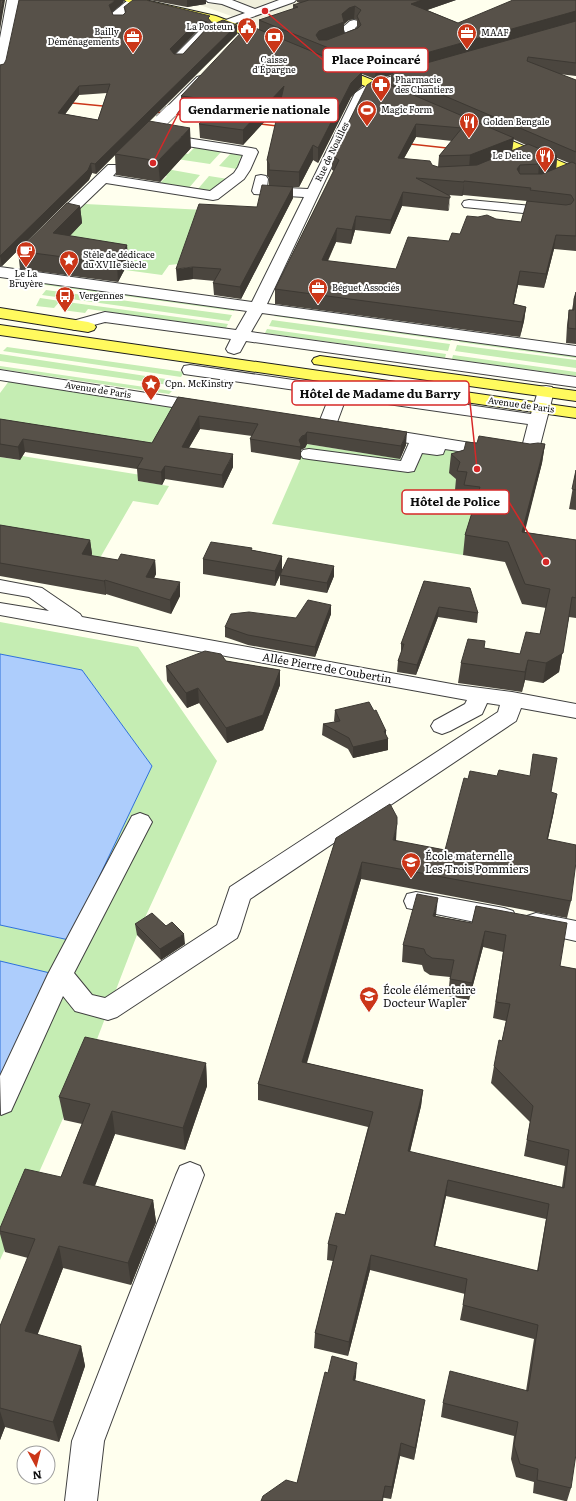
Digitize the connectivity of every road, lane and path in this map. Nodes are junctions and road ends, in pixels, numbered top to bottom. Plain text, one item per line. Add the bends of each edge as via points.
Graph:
1 (13, 0) edge
2 (132, 0) edge
3 (212, 0) edge
4 (224, 0) edge
5 (290, 0) edge
6 (256, 13) junction
7 (119, 21) edge
8 (354, 23) edge
9 (221, 26) junction
10 (249, 32) junction
11 (202, 34) edge
12 (237, 42) edge
13 (280, 46) edge
14 (323, 48) edge
15 (2, 49) edge
16 (178, 59) edge
17 (325, 65) edge
18 (431, 68) edge
19 (0, 69) edge
20 (207, 74) edge
21 (374, 86) junction
22 (407, 99) edge
23 (477, 130) edge
24 (526, 151) junction
25 (124, 156) edge
26 (508, 160) edge
27 (571, 168) edge
28 (551, 178) edge
29 (107, 179) junction
30 (261, 179) dead end
31 (312, 192) junction
32 (470, 204) dead end
33 (564, 213) edge
34 (42, 236) edge
35 (7, 269) edge
36 (257, 308) junction
37 (0, 313) edge
38 (75, 325) joint
39 (0, 330) edge
40 (457, 335) junction
41 (235, 349) junction
42 (576, 351) edge
43 (193, 364) junction
44 (445, 371) junction
45 (0, 375) edge
46 (576, 382) edge
47 (343, 386) junction
48 (546, 391) junction
49 (176, 392) junction
50 (576, 396) edge
51 (218, 409) edge
52 (576, 413) edge
53 (538, 414) junction
54 (326, 425) edge
55 (364, 431) edge
56 (454, 445) junction
57 (310, 454) dead end
58 (0, 586) edge
59 (0, 609) edge
60 (78, 622) junction
61 (480, 694) junction
62 (512, 699) junction
63 (576, 711) edge
64 (442, 726) dead end
65 (140, 822) dead end
66 (416, 901) edge
67 (576, 931) edge
68 (61, 974) junction
69 (1, 1103) edge
70 (190, 1175) dead end
71 (81, 1501) edge

1 - 15 street
2 - 7 street via 117,14
2 - 9 main road via 207,17
3 - 4 street
4 - 6 street
5 - 6 street
6 - 9 street
8 - 14 street via 349,27 353,36
9 - 10 main road
10 - 12 street
10 - 13 main road
11 - 16 street
15 - 19 street
17 - 21 main road
18 - 21 street, Rue de Noailles
20 - 29 street, bridge via 192,83 154,131 251,152 246,158 243,171 235,180 218,189 213,196
21 - 22 main road
21 - 31 street, Rue de Noailles via 359,96
23 - 24 main road
24 - 26 street
24 - 27 main road
25 - 29 street
27 - 28 street
29 - 34 street
30 - 31 street via 259,191
31 - 36 street, Rue de Noailles
32 - 33 street
35 - 36 street
36 - 40 street
36 - 41 street, Rue de Noailles
37 - 38 main road
38 - 41 street via 105,317
39 - 43 main road, Avenue de Paris
40 - 42 street
40 - 44 street
41 - 43 main road, Avenue de Paris
41 - 44 main road, Avenue de Paris
41 - 47 main road, Avenue de Paris
43 - 47 street
43 - 49 street
44 - 46 street
44 - 48 main road, Avenue de Paris
45 - 49 street, Avenue de Paris
47 - 53 street
47 - 54 street
48 - 50 main road, Avenue de Paris
48 - 53 street
49 - 51 street, Avenue de Paris
52 - 53 main road, Avenue de Paris
53 - 56 street via 528,457
55 - 56 street
56 - 57 street via 451,453 416,447 408,468
58 - 60 street, Allée Pierre de Coubertin via 35,592
59 - 60 street, Allée Pierre de Coubertin
60 - 61 street, Allée Pierre de Coubertin via 457,692
61 - 62 street, Allée Pierre de Coubertin
61 - 64 street via 474,709
62 - 63 street, Allée Pierre de Coubertin
62 - 68 street via 508,716 239,894 228,932 108,1009 84,1004
65 - 68 street
66 - 67 street
68 - 69 street
70 - 71 street via 88,1440

